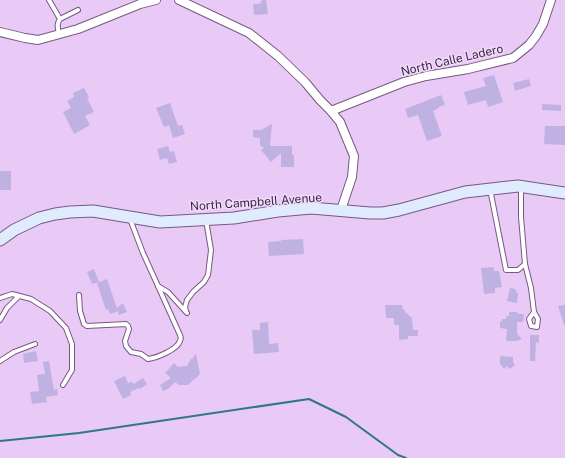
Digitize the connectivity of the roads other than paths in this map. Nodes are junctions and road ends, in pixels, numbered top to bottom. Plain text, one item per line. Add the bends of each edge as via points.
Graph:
1 (49, 0) edge
2 (156, 0) edge
3 (179, 0) edge
4 (551, 0) edge
5 (78, 10) dead end
6 (60, 19) junction
7 (0, 32) edge
8 (59, 34) junction
9 (331, 111) junction
10 (521, 186) junction
11 (490, 189) junction
12 (565, 193) edge
13 (341, 210) junction
14 (130, 217) junction
15 (205, 220) junction
16 (0, 240) edge
17 (526, 264) junction
18 (158, 286) junction
19 (79, 295) dead end
20 (19, 296) junction
21 (0, 298) edge
22 (534, 312) dead end
23 (0, 320) edge
24 (35, 344) dead end
25 (0, 360) edge
26 (63, 385) dead end

1 - 6 lane
2 - 8 street
3 - 9 street via 250,33 278,56
4 - 9 street, North Calle Ladero via 536,36 513,58 404,82
5 - 6 lane
6 - 8 lane
7 - 8 street via 38,40
9 - 13 street via 340,122 354,156 352,177
10 - 11 main road, North Campbell Avenue
10 - 12 main road, North Campbell Avenue
10 - 17 lane via 520,217
11 - 13 main road, North Campbell Avenue via 465,192 391,212
11 - 17 lane via 506,270 518,270
13 - 15 main road, North Campbell Avenue via 311,208
14 - 15 main road, North Campbell Avenue via 160,222
14 - 16 main road, North Campbell Avenue via 93,211 55,214 39,218
14 - 18 lane
15 - 18 lane via 211,250 208,275 187,300 187,313 168,292
17 - 22 lane
18 - 19 lane via 181,339 173,349 156,358 148,359 131,352 126,346 129,329 126,324 84,324
20 - 21 lane via 12,294
20 - 23 lane
20 - 26 lane via 31,299 50,311 66,328 72,344 72,370
24 - 25 lane

